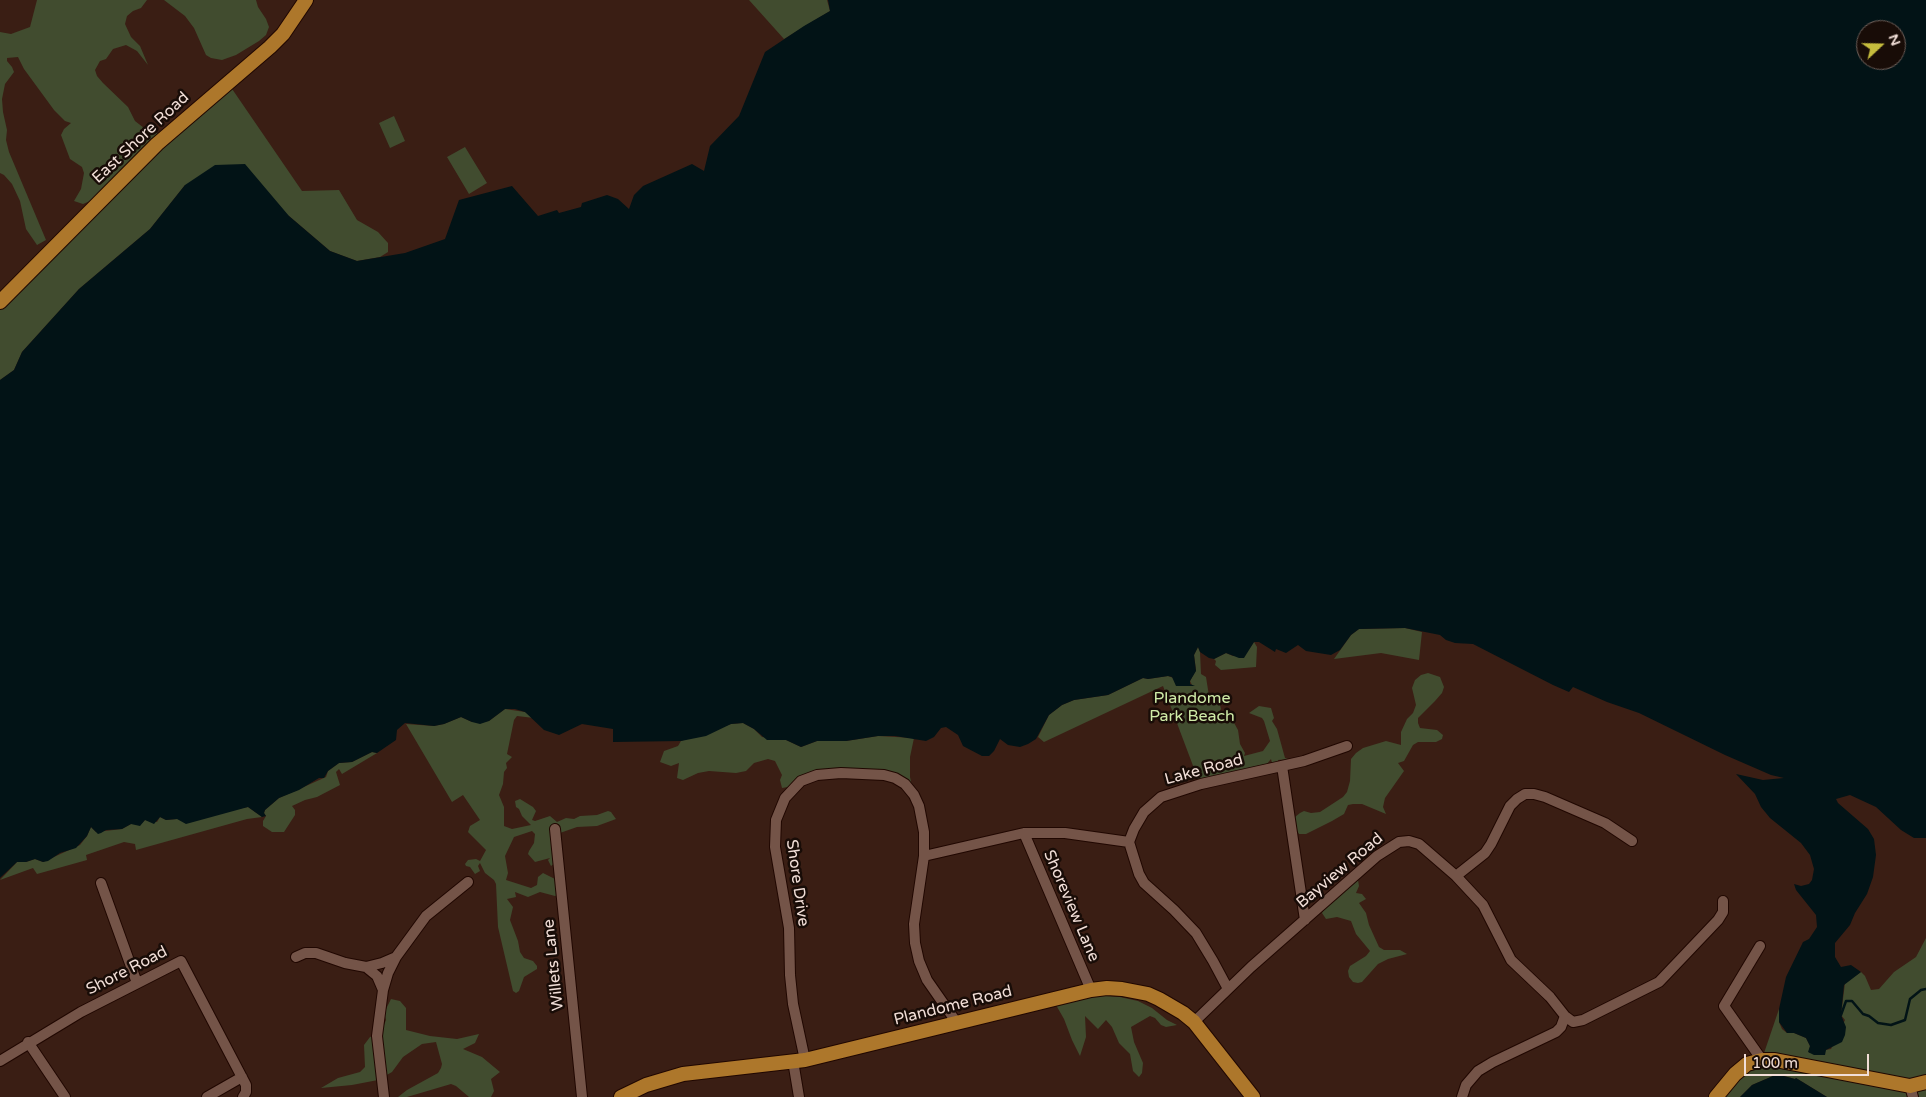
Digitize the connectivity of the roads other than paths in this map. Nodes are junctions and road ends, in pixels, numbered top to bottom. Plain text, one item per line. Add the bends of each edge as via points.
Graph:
1 (306, 0) edge
2 (0, 302) edge
3 (1348, 746) dead end
4 (1282, 766) junction
5 (555, 829) dead end
6 (1024, 833) junction
7 (1632, 841) dead end
8 (1129, 842) junction
9 (924, 856) junction
10 (1456, 876) junction
11 (468, 882) dead end
12 (101, 883) dead end
13 (1723, 901) dead end
14 (1305, 920) junction
15 (1760, 946) dead end
16 (296, 957) dead end
17 (396, 957) junction
18 (366, 967) junction
19 (137, 983) junction
20 (383, 990) junction
21 (1091, 990) junction
22 (1228, 990) junction
23 (1565, 1016) junction
24 (1194, 1022) junction
25 (957, 1023) junction
26 (28, 1042) junction
27 (799, 1060) junction
28 (1762, 1060) junction
29 (0, 1061) edge
30 (242, 1077) junction
31 (1926, 1082) edge
32 (1912, 1091) edge
33 (65, 1097) edge
34 (207, 1097) edge
35 (243, 1097) edge
36 (384, 1097) edge
37 (582, 1097) edge
38 (621, 1097) edge
39 (799, 1097) edge
40 (1254, 1097) edge
41 (1462, 1097) edge
42 (1716, 1097) edge

1 - 2 main road, East Shore Road via 288,28 270,47 156,144
3 - 4 street, Lake Road
4 - 8 street, Lake Road via 1201,784 1161,797 1144,812
4 - 14 street
5 - 37 street, Willets Lane
6 - 8 street via 1065,833
6 - 9 street
6 - 21 street, Shoreview Lane
7 - 10 street via 1605,824 1554,801 1525,794 1510,806 1485,853
8 - 22 street via 1144,883 1196,934
9 - 25 street, Shore Drive via 914,924 915,943 927,980
9 - 27 street, Shore Drive via 919,806 910,789 896,778 856,773 817,775 802,781 785,798 776,820 775,847 789,928 790,975
10 - 14 street, Bayview Road via 1419,844 1399,842 1377,856
10 - 23 street, Bayview Road via 1483,905 1511,960
11 - 17 street via 426,916
12 - 19 street
13 - 23 street via 1723,912 1718,920 1659,982 1583,1020 1573,1022
14 - 22 street, Bayview Road
15 - 28 street via 1724,1006
16 - 18 street via 316,953
17 - 18 street
17 - 20 street
18 - 20 street via 377,976
19 - 26 street, Shore Road
19 - 30 street, Shore Road via 181,961
20 - 36 street via 377,1036
21 - 24 main road, Plandome Road via 1122,988 1148,994
21 - 25 main road, Plandome Road
22 - 24 street, Bayview Road
23 - 41 street via 1561,1027 1552,1035 1478,1071 1466,1084
24 - 40 main road, Plandome Road
25 - 27 main road, Plandome Road
26 - 29 street, Shore Road
26 - 33 street
27 - 38 main road, Plandome Road via 683,1074 646,1085
27 - 39 street, Shore Drive
28 - 32 main road via 1775,1060
28 - 42 main road via 1747,1064 1734,1074
30 - 34 street
30 - 35 street, Shore Road via 247,1090
31 - 32 main road

